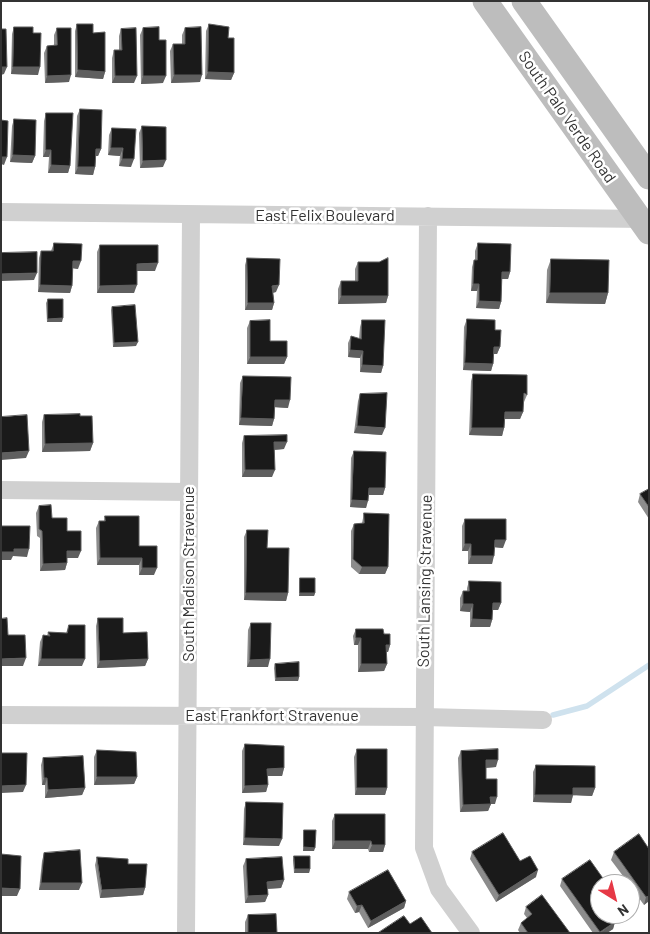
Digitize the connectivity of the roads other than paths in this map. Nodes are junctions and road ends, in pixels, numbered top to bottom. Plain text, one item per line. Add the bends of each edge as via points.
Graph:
1 (484, 1) edge
2 (524, 1) edge
3 (649, 177) edge
4 (1, 212) edge
5 (191, 215) junction
6 (428, 216) junction
7 (646, 224) edge
8 (1, 490) edge
9 (189, 492) junction
10 (1, 715) edge
11 (188, 716) junction
12 (424, 717) junction
13 (543, 720) dead end
14 (186, 933) edge
15 (471, 933) edge

1 - 7 main road, South Palo Verde Road
2 - 3 main road, South Palo Verde Road
4 - 5 street, East Felix Boulevard
5 - 6 street, East Felix Boulevard
5 - 9 street, South Madison Stravenue
6 - 7 street, East Felix Boulevard
6 - 12 street, South Lansing Stravenue
8 - 9 street
9 - 11 street, South Madison Stravenue
10 - 11 street, East Frankfort Stravenue
11 - 12 street, East Frankfort Stravenue
11 - 14 street, South Madison Stravenue
12 - 13 street, East Frankfort Stravenue
12 - 15 street, South Lansing Stravenue via 424,848 440,889

